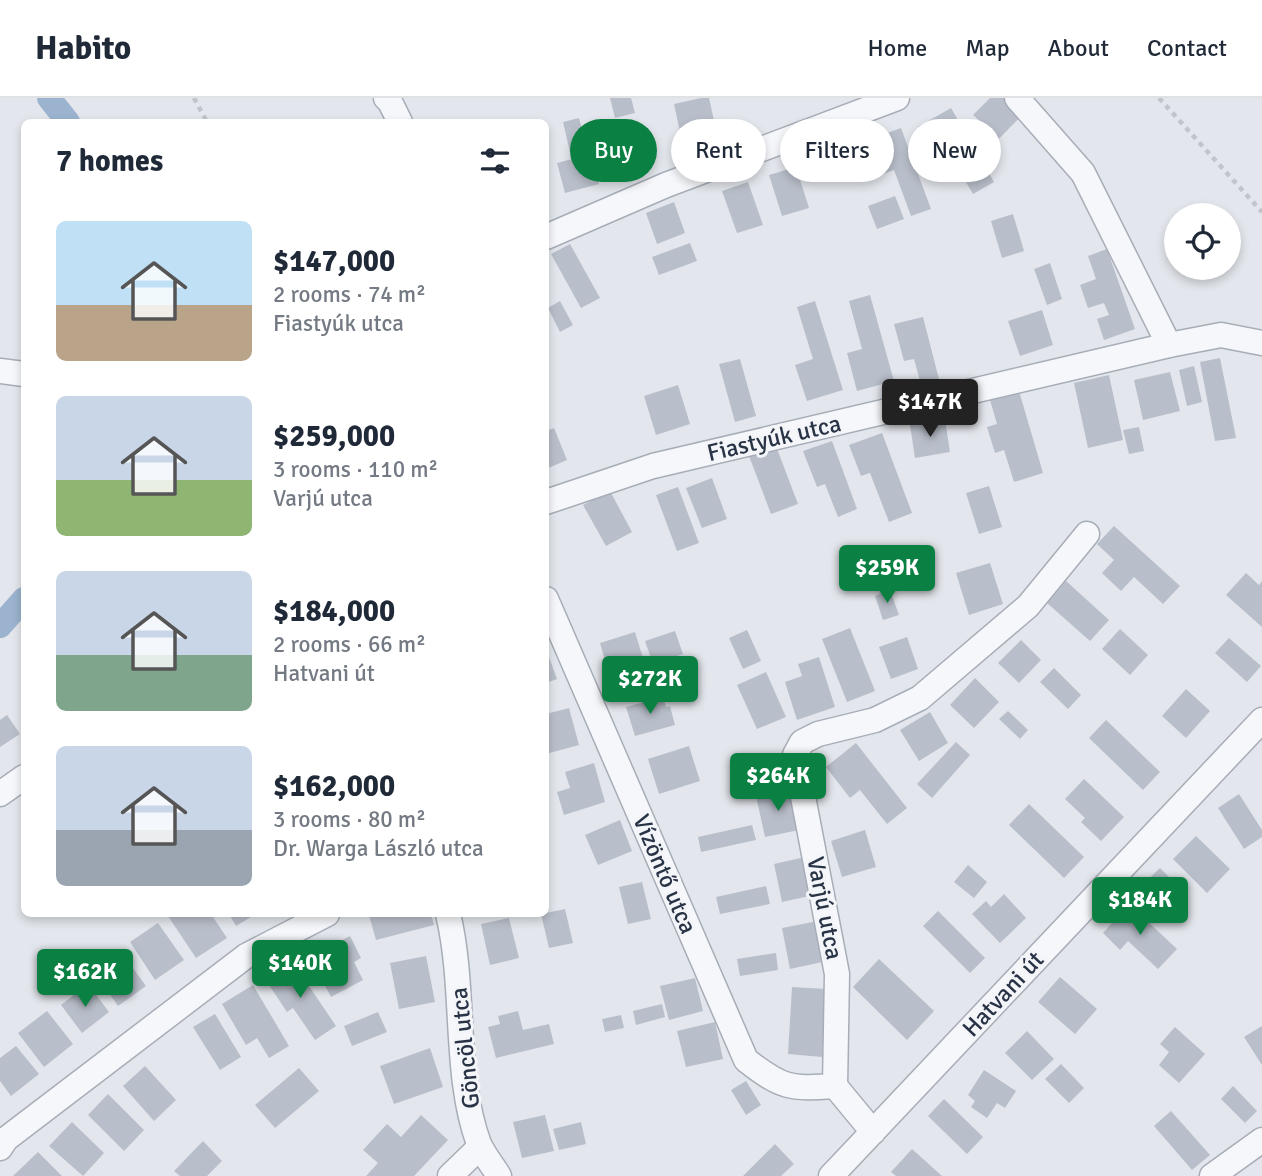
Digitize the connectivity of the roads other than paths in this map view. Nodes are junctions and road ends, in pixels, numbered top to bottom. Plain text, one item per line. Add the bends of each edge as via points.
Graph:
1 (386, 98) edge
2 (897, 98) edge
3 (1017, 98) edge
4 (398, 119) edge
5 (549, 236) edge
6 (1262, 344) edge
7 (1169, 345) junction
8 (0, 371) edge
9 (21, 374) edge
10 (549, 501) edge
11 (1087, 534) dead end
12 (549, 606) edge
13 (1262, 720) edge
14 (21, 779) edge
15 (0, 794) edge
16 (321, 917) edge
17 (449, 917) edge
18 (835, 1086) junction
19 (873, 1132) junction
20 (1262, 1140) edge
21 (480, 1147) junction
22 (0, 1148) edge
23 (450, 1176) edge
24 (499, 1176) edge
25 (831, 1176) edge
26 (1212, 1176) edge

1 - 4 street
2 - 5 street via 666,185
3 - 7 street via 1083,173
6 - 7 street, Fiastyúk utca via 1222,335
7 - 10 street, Fiastyúk utca via 653,466
8 - 9 street
11 - 18 street, Varjú utca via 1028,606 920,698 876,720 818,734 802,742 795,755 837,974
12 - 18 street, Vízöntő utca via 746,1059 770,1079 797,1089
13 - 19 street, Hatvani út
14 - 15 street
16 - 22 street via 246,956
17 - 21 street, Göncöl utca via 455,943 468,1108
18 - 19 street
19 - 25 street, Hatvani út
20 - 26 street
21 - 23 street
21 - 24 street, Göncöl utca

